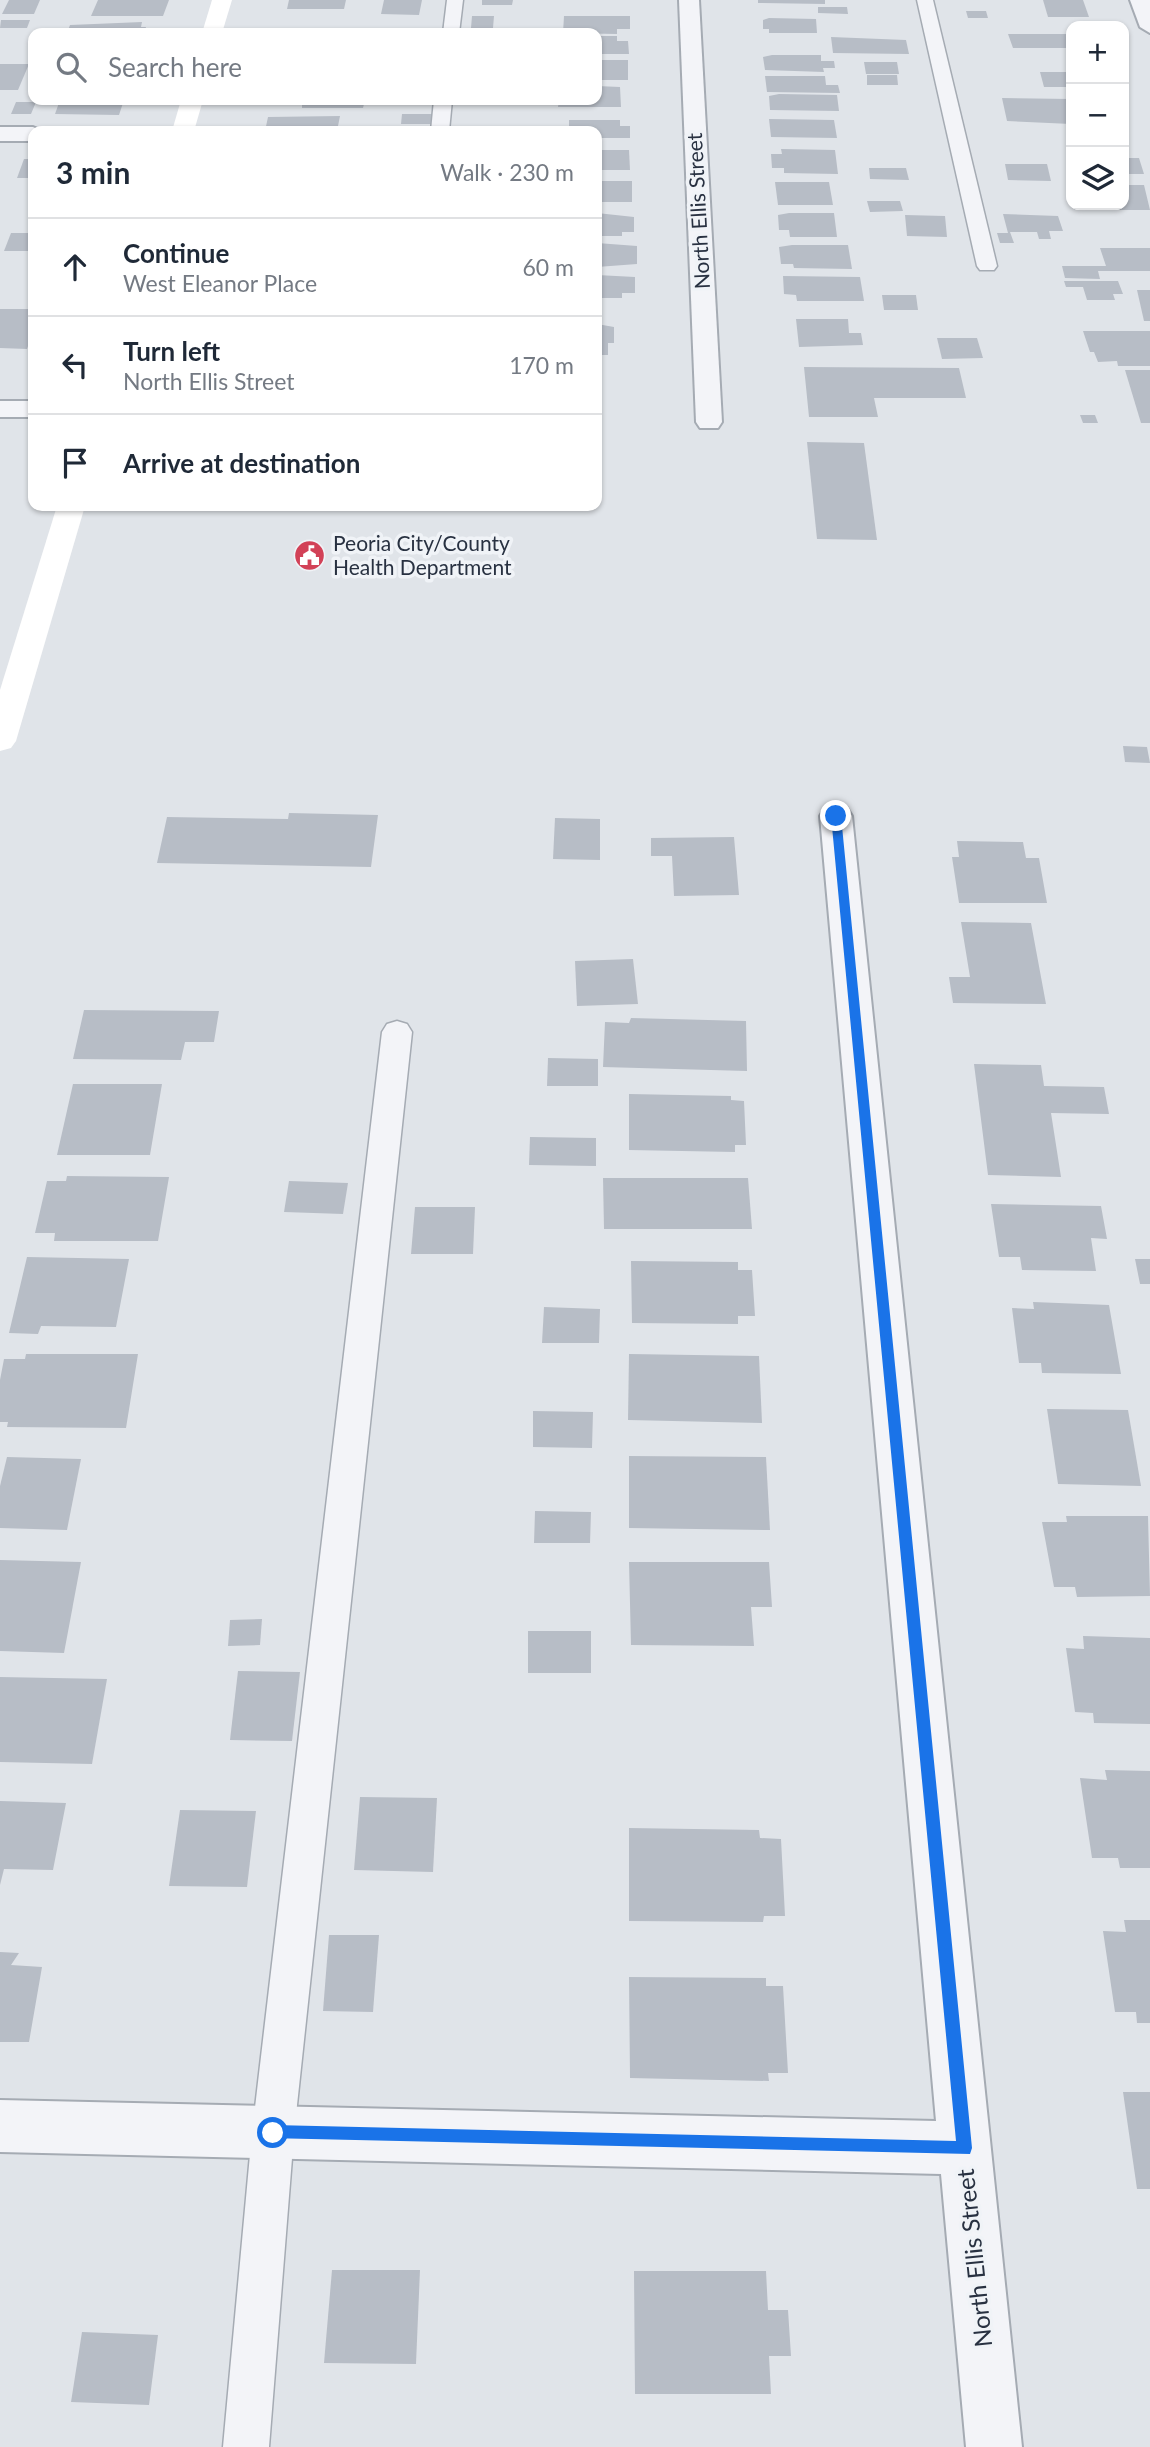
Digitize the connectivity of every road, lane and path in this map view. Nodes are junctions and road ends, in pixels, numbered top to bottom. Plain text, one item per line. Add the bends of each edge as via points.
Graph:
1 (222, 0) edge
2 (455, 0) edge
3 (689, 0) edge
4 (925, 0) edge
5 (1140, 0) edge
6 (1150, 27) edge
7 (214, 28) edge
8 (452, 28) edge
9 (191, 105) edge
10 (443, 105) edge
11 (184, 126) edge
12 (440, 126) edge
13 (0, 134) edge
14 (28, 134) edge
15 (987, 266) dead end
16 (0, 409) edge
17 (28, 409) edge
18 (709, 422) dead end
19 (69, 511) edge
20 (10, 675) edge
21 (0, 741) edge
22 (836, 816) dead end
23 (397, 1032) dead end
24 (0, 2126) edge
25 (273, 2133) junction
26 (964, 2148) junction
27 (246, 2447) edge
28 (994, 2447) edge

1 - 7 main road
2 - 8 lane
3 - 18 street, North Ellis Street
4 - 15 lane
5 - 6 street
9 - 11 main road
10 - 12 lane
13 - 14 street
16 - 17 street
19 - 20 main road
20 - 21 main road
22 - 26 street, North Ellis Street
23 - 25 lane
24 - 25 street
25 - 26 street
25 - 27 lane
26 - 28 street, North Ellis Street

